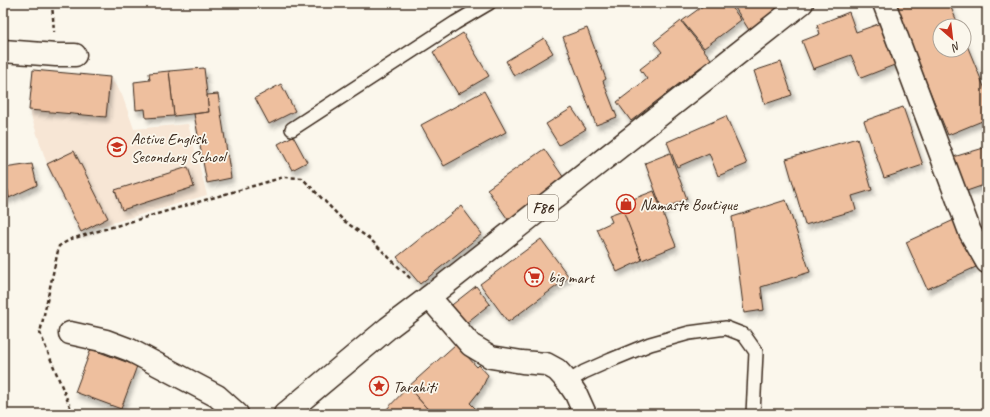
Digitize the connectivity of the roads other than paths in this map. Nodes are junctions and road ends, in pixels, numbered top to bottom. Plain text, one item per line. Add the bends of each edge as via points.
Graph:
1 (489, 3) edge
2 (802, 3) edge
3 (884, 3) edge
4 (3, 51) edge
5 (75, 54) dead end
6 (292, 129) dead end
7 (987, 262) edge
8 (430, 297) junction
9 (70, 333) dead end
10 (568, 382) junction
11 (237, 414) edge
12 (285, 414) edge
13 (585, 414) edge
14 (753, 414) edge

1 - 6 lane via 454,23
2 - 8 street, F86
3 - 7 street via 970,232
4 - 5 street
8 - 10 street via 471,345 491,357 546,364 557,370
8 - 12 street, F86 via 388,328
9 - 11 street via 106,341 130,350 217,396
10 - 13 street
10 - 14 lane via 584,372 650,344 689,333 726,328 744,335 756,352

